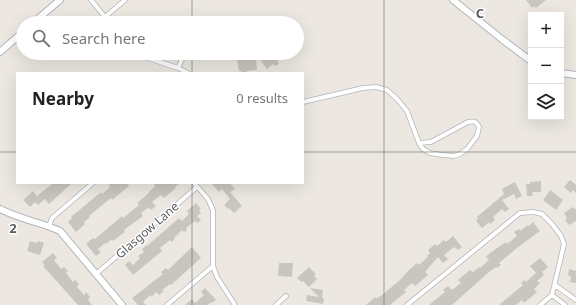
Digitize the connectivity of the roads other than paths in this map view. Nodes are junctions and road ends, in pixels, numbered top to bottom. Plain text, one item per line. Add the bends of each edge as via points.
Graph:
1 (60, 0) edge
2 (91, 0) edge
3 (124, 0) edge
4 (453, 0) edge
5 (41, 16) edge
6 (104, 16) edge
7 (106, 16) edge
8 (16, 38) edge
9 (0, 52) edge
10 (528, 59) edge
11 (154, 60) edge
12 (182, 60) edge
13 (178, 68) junction
14 (186, 72) edge
15 (564, 73) edge
16 (576, 75) edge
17 (304, 102) edge
18 (419, 143) junction
19 (92, 184) edge
20 (195, 184) edge
21 (197, 187) junction
22 (1, 209) edge
23 (50, 226) junction
24 (213, 266) junction
25 (96, 274) junction
26 (555, 285) junction
27 (552, 295) junction
28 (286, 296) dead end
29 (576, 300) edge
30 (122, 305) edge
31 (167, 305) edge
32 (235, 305) edge
33 (276, 305) edge
34 (407, 305) edge
35 (540, 305) edge
36 (565, 305) edge

1 - 5 street
2 - 6 street
3 - 7 street
4 - 10 street
8 - 9 street
11 - 13 street
12 - 13 street
13 - 14 street
15 - 16 street
17 - 18 street via 363,88 376,87 387,90 407,111
18 - 18 street via 430,153 454,156 472,144 479,126 473,121 468,122 431,142
19 - 23 street via 52,218
20 - 21 street
21 - 24 street via 208,199 213,210
21 - 25 street, Glasgow Lane
22 - 23 street via 12,216
23 - 25 street via 60,231
24 - 31 street
24 - 32 street
25 - 30 street
26 - 27 street
26 - 29 street
26 - 34 street via 564,244 561,236 542,214 520,213
27 - 35 street
27 - 36 street
28 - 33 street

